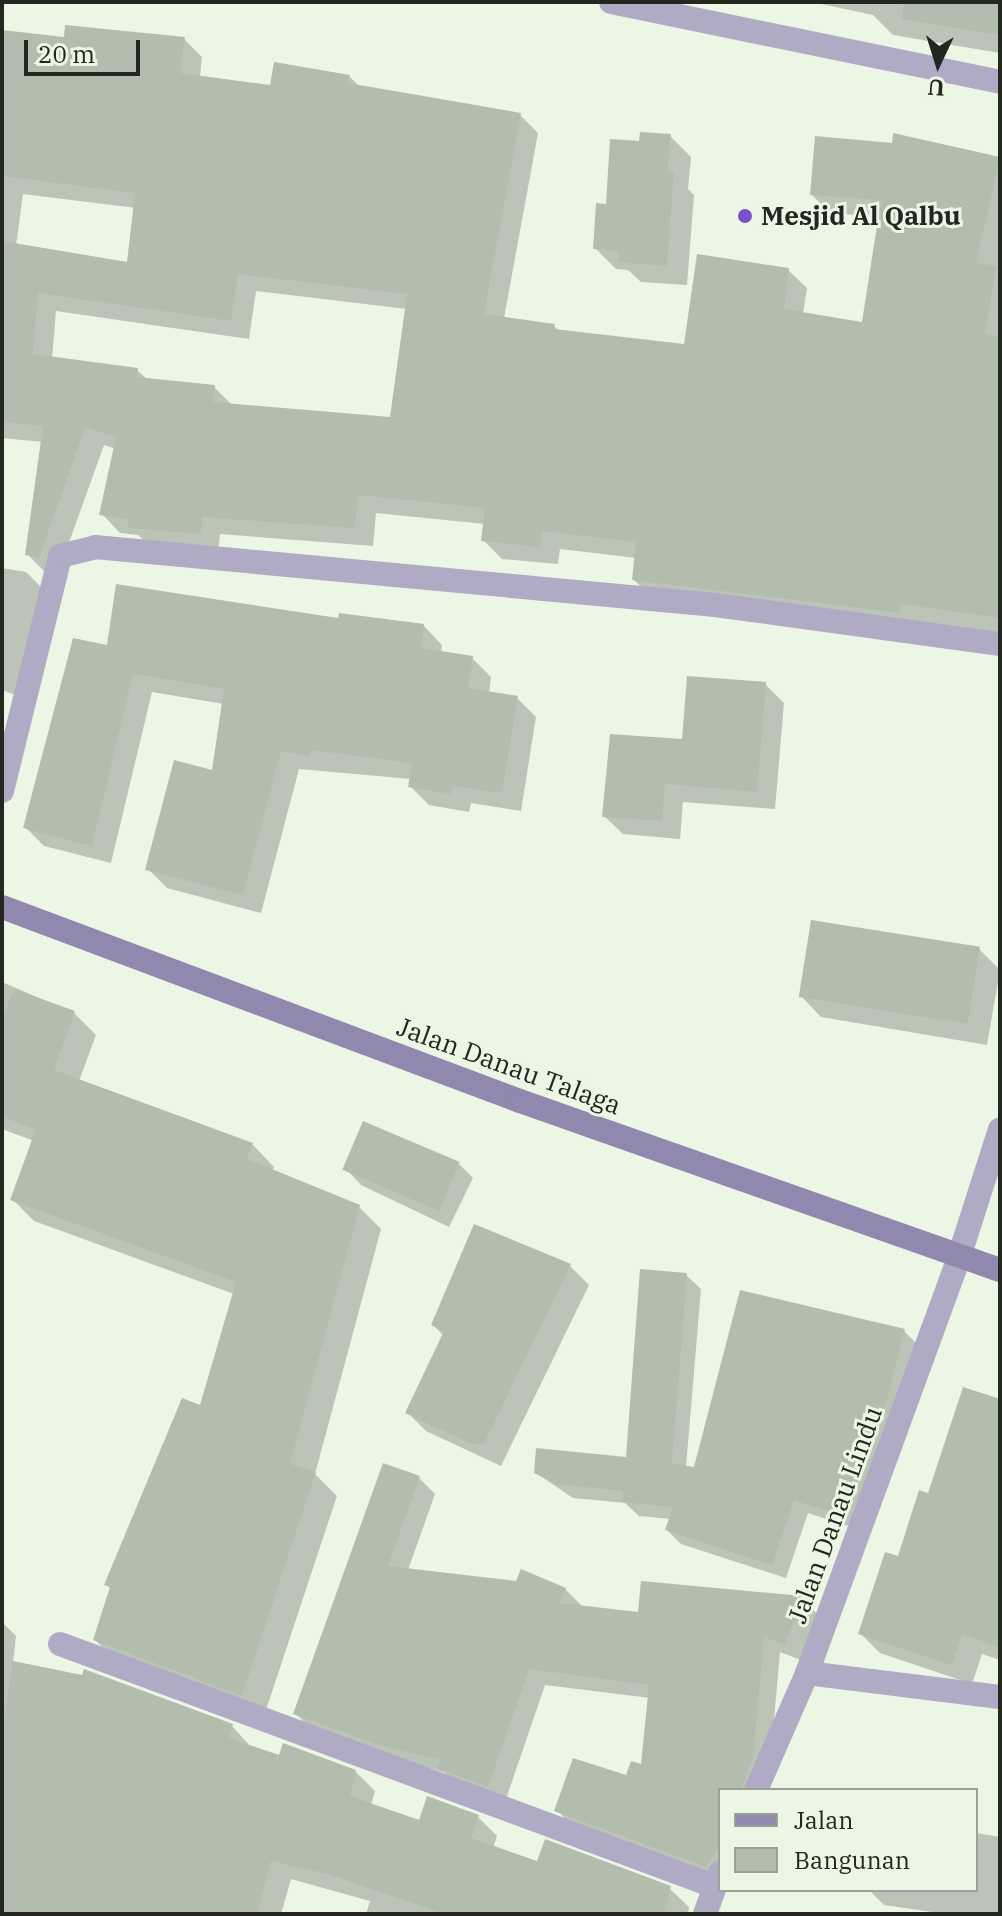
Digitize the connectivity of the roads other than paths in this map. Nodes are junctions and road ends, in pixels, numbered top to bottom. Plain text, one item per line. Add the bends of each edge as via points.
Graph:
1 (611, 2) edge
2 (1000, 82) edge
3 (1000, 644) edge
4 (2, 791) edge
5 (2, 907) edge
6 (1000, 1129) edge
7 (959, 1257) junction
8 (1000, 1270) edge
9 (60, 1644) dead end
10 (807, 1673) junction
11 (1000, 1697) edge
12 (757, 1788) edge
13 (717, 1879) edge
14 (705, 1914) edge

1 - 2 street
3 - 4 street via 715,605 95,547 60,556
5 - 7 street, Jalan Danau Talaga via 520,1101
6 - 7 street, Jalan Danau Lindu
7 - 8 street, Jalan Danau Talaga
7 - 10 street, Jalan Danau Lindu
9 - 13 street
10 - 11 street
10 - 12 street, Jalan Danau Lindu
13 - 14 street

